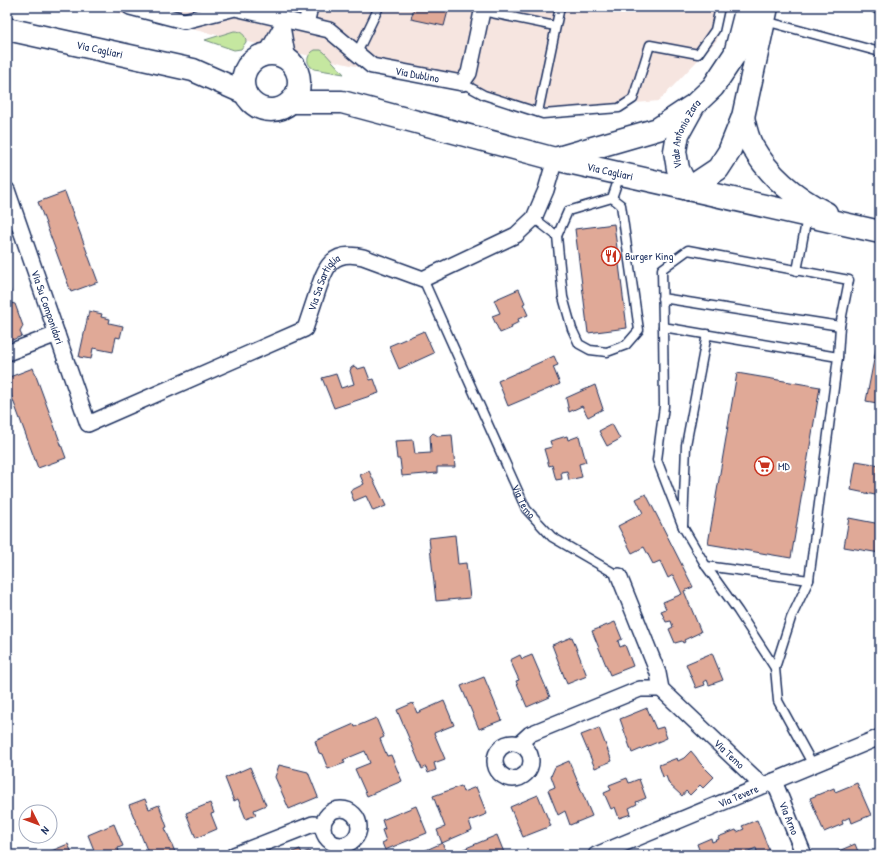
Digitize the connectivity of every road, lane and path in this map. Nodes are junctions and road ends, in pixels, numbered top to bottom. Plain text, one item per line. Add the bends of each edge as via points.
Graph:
1 (130, 7) edge
2 (310, 7) edge
3 (379, 7) edge
4 (560, 7) edge
5 (720, 7) edge
6 (747, 7) edge
7 (483, 9) edge
8 (258, 10) edge
9 (766, 14) edge
10 (282, 22) junction
11 (306, 24) junction
12 (555, 26) junction
13 (7, 29) edge
14 (880, 52) edge
15 (357, 53) junction
16 (266, 54) junction
17 (248, 66) junction
18 (293, 67) junction
19 (193, 70) junction
20 (462, 83) junction
21 (245, 93) junction
22 (291, 102) junction
23 (342, 102) junction
24 (694, 105) junction
25 (538, 112) junction
26 (743, 116) junction
27 (555, 158) junction
28 (621, 173) junction
29 (688, 189) junction
30 (7, 190) edge
31 (612, 198) junction
32 (808, 216) junction
33 (534, 218) junction
34 (848, 225) junction
35 (880, 232) edge
36 (556, 236) junction
37 (797, 271) junction
38 (423, 279) junction
39 (662, 298) junction
40 (840, 326) junction
41 (663, 327) junction
42 (57, 334) junction
43 (706, 334) junction
44 (7, 353) edge
45 (838, 356) junction
46 (88, 424) joint
47 (683, 527) junction
48 (706, 566) junction
49 (619, 576) joint
50 (809, 580) junction
51 (775, 668) junction
52 (660, 689) junction
53 (880, 737) edge
54 (519, 744) dead end
55 (813, 765) junction
56 (768, 783) junction
57 (323, 825) dead end
58 (234, 855) edge
59 (596, 855) edge
60 (804, 855) edge

1 - 8 street, Via Dublino via 184,20 236,8
2 - 11 street
3 - 15 lane
4 - 12 lane
5 - 25 lane via 715,30 698,54 650,45 633,99 619,108 542,114
6 - 24 main road, Viale Antonio Zara via 735,54 713,87
7 - 12 lane
7 - 20 street via 469,73
8 - 10 street, Via Dublino
9 - 14 lane
9 - 26 main road, Viale Antonio Zara
10 - 11 street, Via Dublino
10 - 16 street
10 - 18 street
11 - 15 street, Via Dublino via 329,30
12 - 25 lane
13 - 19 main road, Via Cagliari
15 - 20 street, Via Dublino via 372,66
16 - 17 main road via 256,58
16 - 18 main road, Via Cagliari via 278,55
17 - 19 main road, Via Cagliari
17 - 21 main road via 243,79
18 - 22 main road via 299,80 297,92
18 - 23 main road, Via Cagliari
19 - 21 main road, Via Cagliari
20 - 25 lane via 484,95
21 - 22 main road, Via Cagliari via 253,104 265,110 279,109
22 - 23 main road, Via Cagliari
23 - 27 main road, Via Cagliari
24 - 27 main road via 658,129
24 - 29 main road, Viale Antonio Zara via 678,134 675,151 678,169
26 - 29 main road, Viale Antonio Zara via 729,152 718,169
26 - 34 main road via 751,145 779,181 806,203
27 - 28 main road, Via Cagliari
27 - 33 street via 546,190
28 - 29 main road, Via Cagliari
28 - 31 lane
29 - 32 main road, Via Cagliari
30 - 42 street, Via Su Componidori
31 - 36 lane via 568,211
31 - 36 lane via 621,206 639,330 626,346 607,352 590,350 579,344 563,297
32 - 34 main road, Via Cagliari
32 - 37 lane
33 - 36 lane
33 - 38 street via 516,235
34 - 35 main road, Via Cagliari
37 - 39 lane via 688,250 662,269
37 - 40 lane via 849,280
38 - 46 street, Via Sa Sartiglia via 354,254 344,255 326,268 305,329
38 - 49 lane, Via Temo via 526,509 552,537
39 - 40 lane
39 - 41 lane
40 - 45 lane
41 - 43 lane
41 - 47 lane via 664,406 657,460
42 - 44 street
42 - 46 street, Via Su Componidori
43 - 45 lane
43 - 47 lane via 686,446
45 - 50 lane
47 - 48 lane
48 - 50 lane
48 - 51 lane
49 - 52 street, Via Temo via 658,673
50 - 51 lane via 791,618
51 - 55 lane via 778,701
52 - 54 street via 640,689 530,734
52 - 56 street, Via Temo
53 - 55 street, Via Tevere
55 - 56 street, Via Tevere
56 - 59 street, Via Tevere
56 - 60 street, Via Arno
57 - 58 street via 313,824

